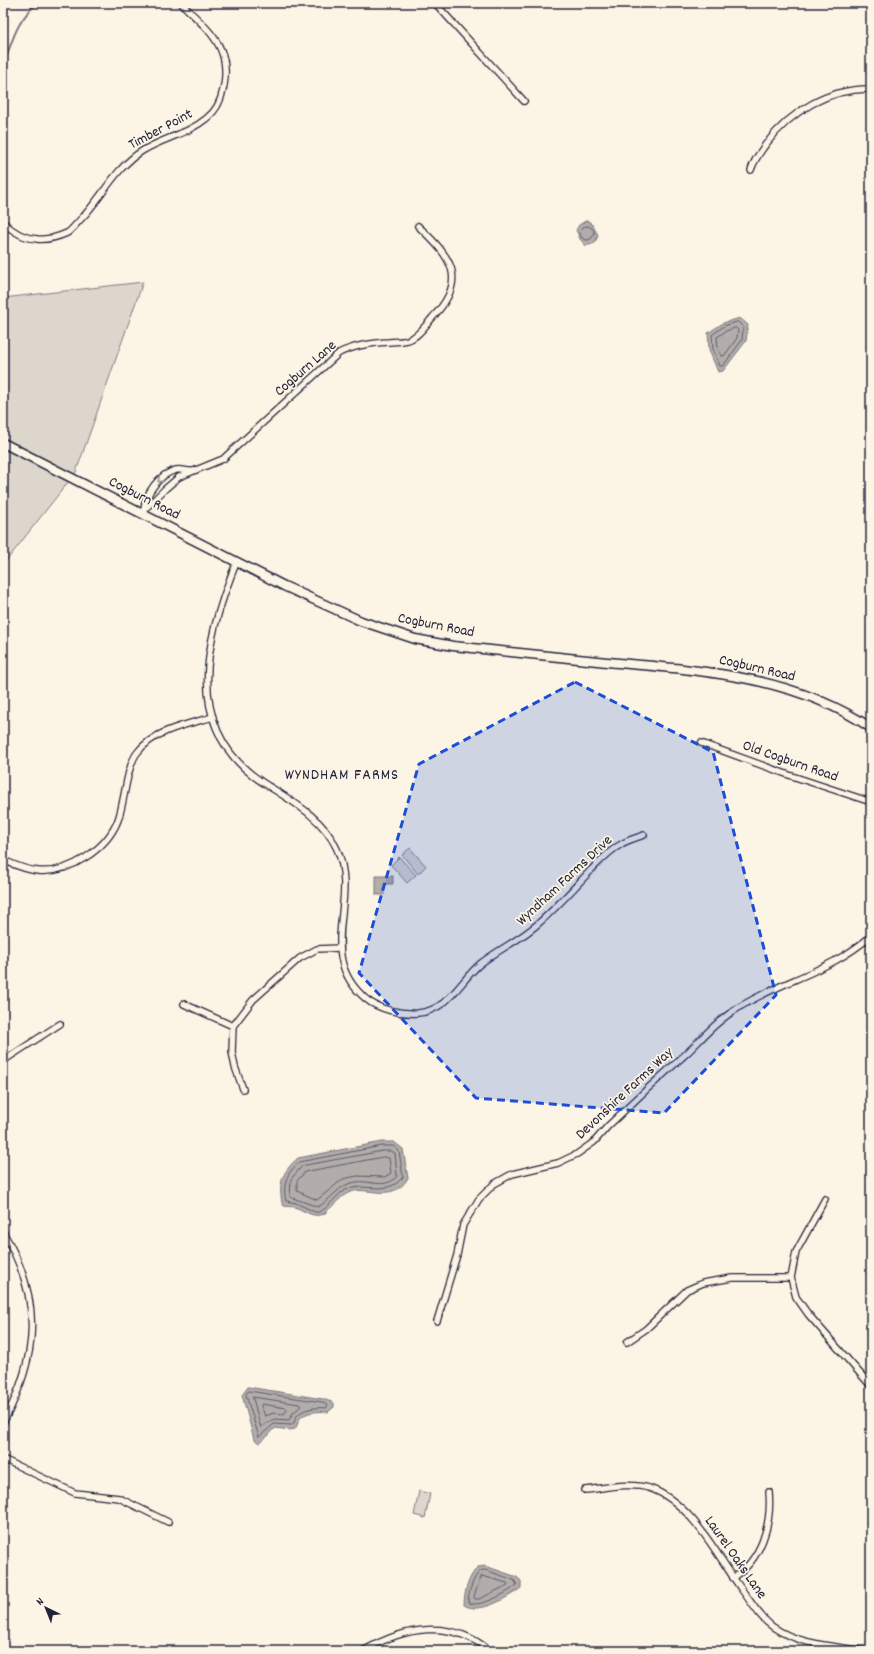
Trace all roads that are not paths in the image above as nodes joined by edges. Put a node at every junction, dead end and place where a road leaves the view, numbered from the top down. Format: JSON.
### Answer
{"nodes":[{"id":1,"x":181,"y":3,"type":"edge"},
{"id":2,"x":435,"y":3,"type":"edge"},
{"id":3,"x":871,"y":89,"type":"edge"},
{"id":4,"x":524,"y":100,"type":"dead end"},
{"id":5,"x":751,"y":170,"type":"dead end"},
{"id":6,"x":3,"y":222,"type":"edge"},
{"id":7,"x":418,"y":226,"type":"dead end"},
{"id":8,"x":3,"y":443,"type":"edge"},
{"id":9,"x":194,"y":470,"type":"junction"},
{"id":10,"x":143,"y":512,"type":"junction"},
{"id":11,"x":237,"y":561,"type":"junction"},
{"id":12,"x":213,"y":717,"type":"junction"},
{"id":13,"x":871,"y":728,"type":"edge"},
{"id":14,"x":701,"y":743,"type":"dead end"},
{"id":15,"x":871,"y":802,"type":"edge"},
{"id":16,"x":644,"y":834,"type":"dead end"},
{"id":17,"x":3,"y":860,"type":"edge"},
{"id":18,"x":871,"y":936,"type":"edge"},
{"id":19,"x":339,"y":948,"type":"junction"},
{"id":20,"x":184,"y":1004,"type":"dead end"},
{"id":21,"x":60,"y":1024,"type":"dead end"},
{"id":22,"x":233,"y":1026,"type":"junction"},
{"id":23,"x":3,"y":1061,"type":"edge"},
{"id":24,"x":243,"y":1089,"type":"dead end"},
{"id":25,"x":825,"y":1199,"type":"dead end"},
{"id":26,"x":3,"y":1232,"type":"edge"},
{"id":27,"x":791,"y":1278,"type":"junction"},
{"id":28,"x":437,"y":1321,"type":"dead end"},
{"id":29,"x":627,"y":1342,"type":"dead end"},
{"id":30,"x":871,"y":1386,"type":"edge"},
{"id":31,"x":3,"y":1423,"type":"edge"},
{"id":32,"x":3,"y":1459,"type":"edge"},
{"id":33,"x":585,"y":1490,"type":"dead end"},
{"id":34,"x":769,"y":1492,"type":"dead end"},
{"id":35,"x":168,"y":1522,"type":"dead end"},
{"id":36,"x":732,"y":1578,"type":"junction"},
{"id":37,"x":364,"y":1651,"type":"edge"},
{"id":38,"x":490,"y":1651,"type":"edge"},
{"id":39,"x":864,"y":1651,"type":"edge"}],
"edges":[{"from":1,"to":6,"type":"street","name":"Timber Point"},
{"from":2,"to":4,"type":"street"},
{"from":3,"to":5,"type":"street"},
{"from":7,"to":9,"type":"street","name":"Cogburn Lane"},
{"from":8,"to":10,"type":"street","name":"Cogburn Road"},
{"from":9,"to":10,"type":"street","name":"Cogburn Lane"},
{"from":9,"to":10,"type":"street","name":"Cogburn Lane","one_way":true},
{"from":10,"to":11,"type":"street","name":"Cogburn Road"},
{"from":11,"to":12,"type":"street","name":"Wyndham Farms Drive"},
{"from":11,"to":13,"type":"street","name":"Cogburn Road"},
{"from":12,"to":17,"type":"street"},
{"from":12,"to":19,"type":"street","name":"Wyndham Farms Drive"},
{"from":14,"to":15,"type":"street","name":"Old Cogburn Road"},
{"from":16,"to":19,"type":"street","name":"Wyndham Farms Drive"},
{"from":18,"to":28,"type":"street","name":"Devonshire Farms Way"},
{"from":19,"to":22,"type":"street"},
{"from":20,"to":22,"type":"street"},
{"from":21,"to":23,"type":"street"},
{"from":22,"to":24,"type":"street"},
{"from":25,"to":27,"type":"street"},
{"from":26,"to":31,"type":"street"},
{"from":27,"to":29,"type":"street"},
{"from":27,"to":30,"type":"street"},
{"from":32,"to":35,"type":"street"},
{"from":33,"to":36,"type":"street","name":"Laurel Oaks Lane"},
{"from":34,"to":36,"type":"street"},
{"from":36,"to":39,"type":"street","name":"Laurel Oaks Lane"},
{"from":37,"to":38,"type":"street"}]}
